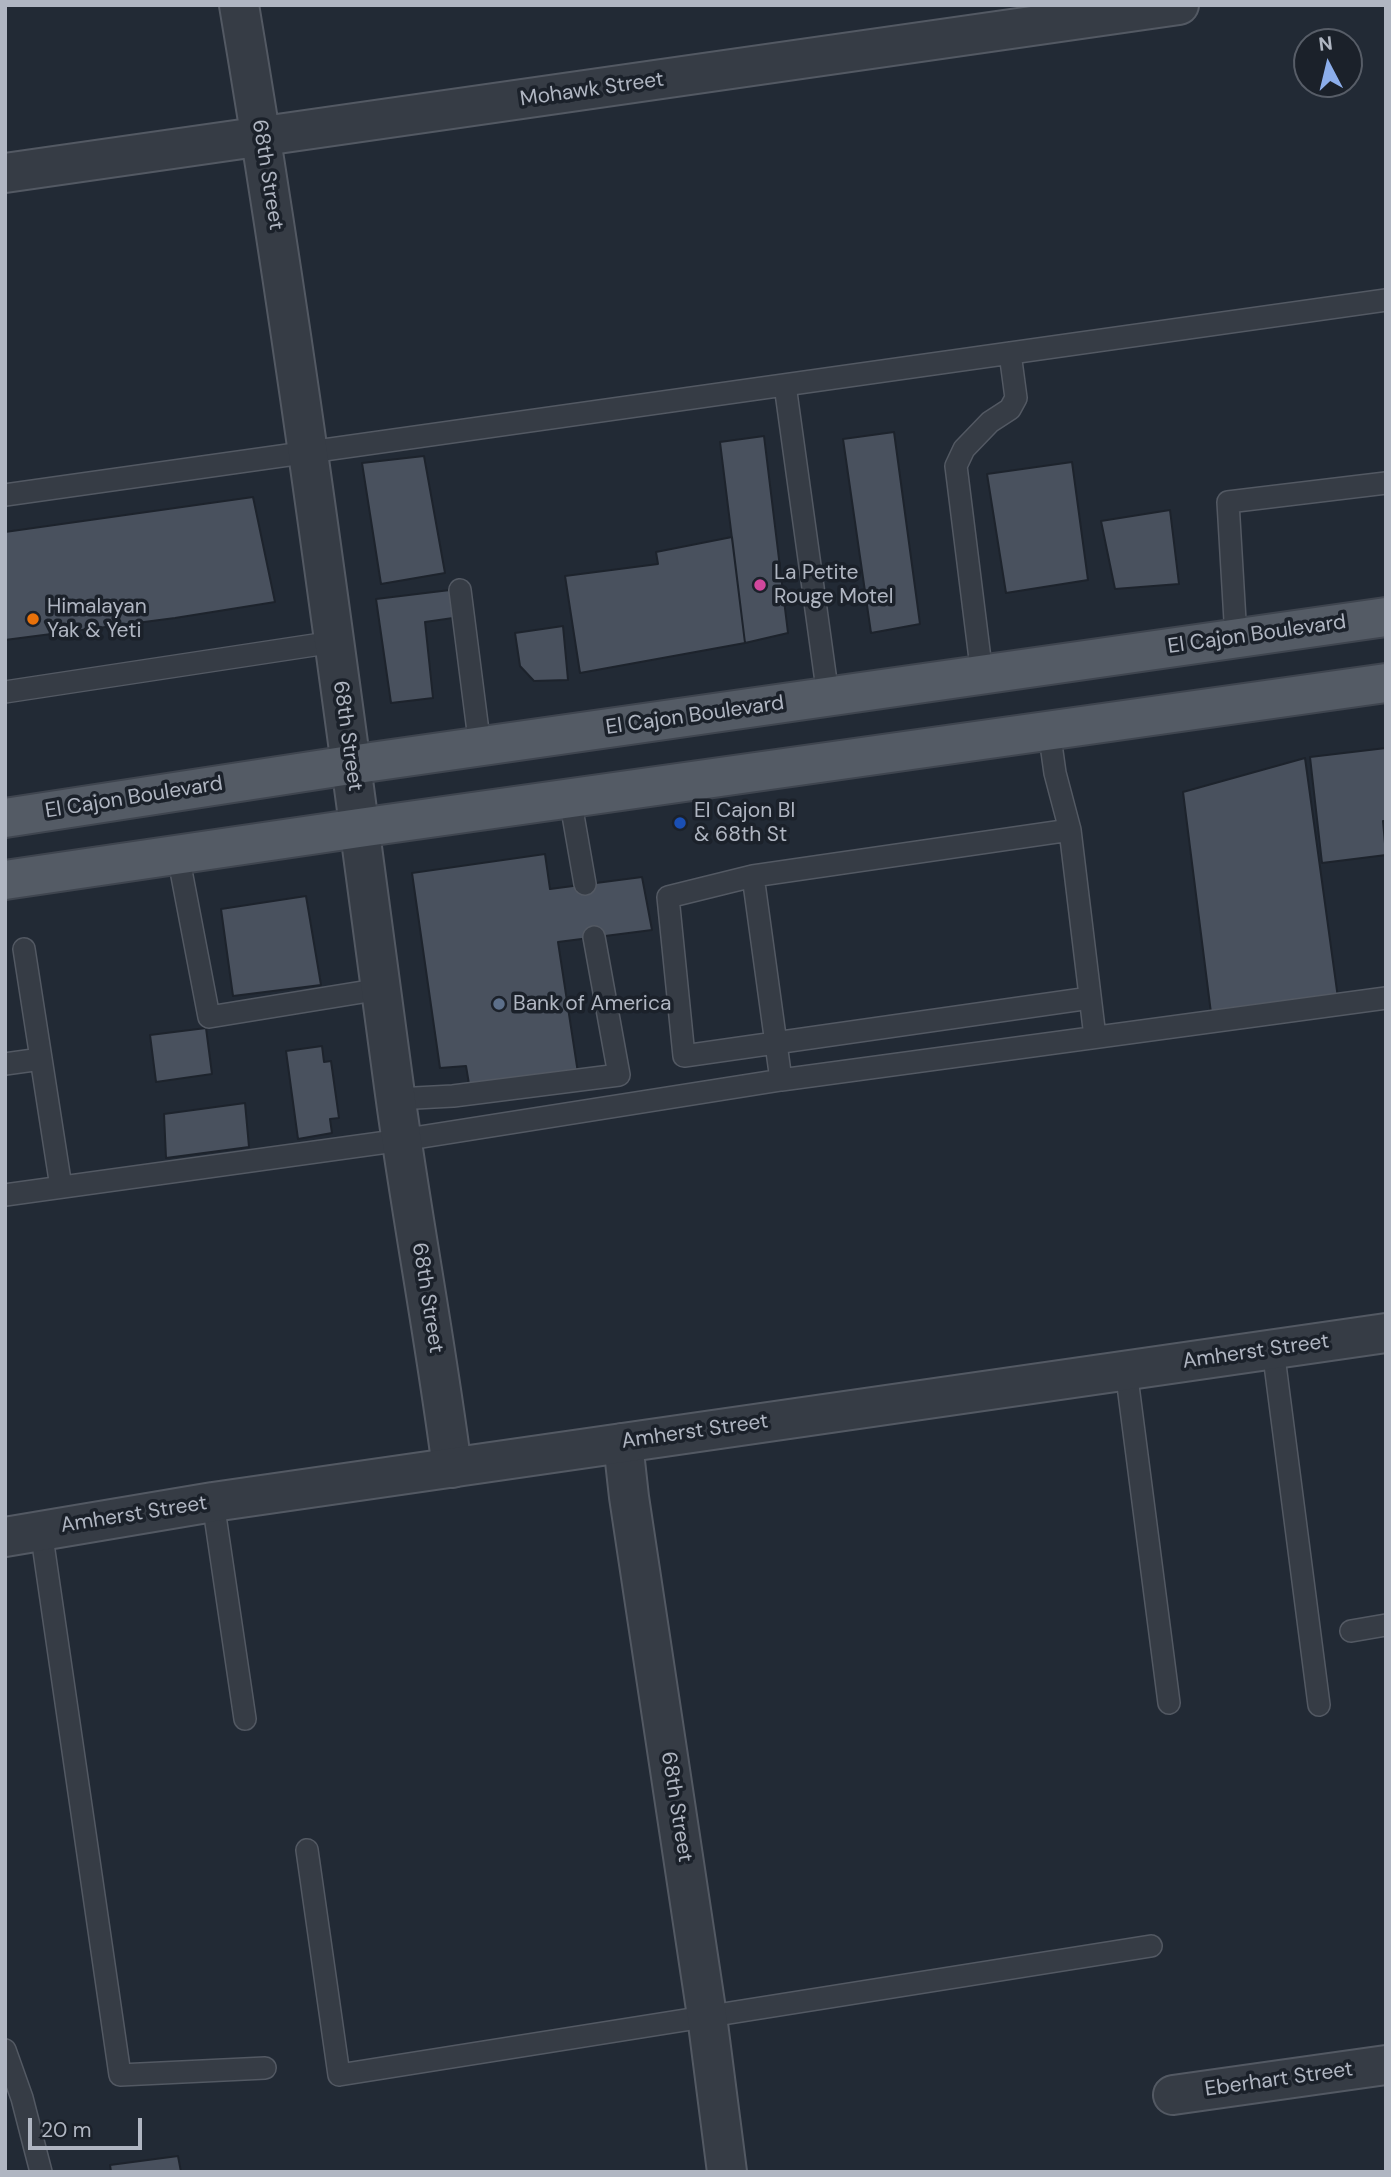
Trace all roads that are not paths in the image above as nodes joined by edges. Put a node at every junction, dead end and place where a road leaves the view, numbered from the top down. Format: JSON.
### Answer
{"nodes":[{"id":1,"x":239,"y":5,"type":"edge"},
{"id":2,"x":1179,"y":5,"type":"edge"},
{"id":3,"x":261,"y":137,"type":"junction"},
{"id":4,"x":5,"y":173,"type":"edge"},
{"id":5,"x":1386,"y":300,"type":"edge"},
{"id":6,"x":1010,"y":353,"type":"junction"},
{"id":7,"x":785,"y":385,"type":"junction"},
{"id":8,"x":309,"y":453,"type":"junction"},
{"id":9,"x":1386,"y":483,"type":"edge"},
{"id":10,"x":5,"y":495,"type":"edge"},
{"id":11,"x":460,"y":590,"type":"dead end"},
{"id":12,"x":1386,"y":617,"type":"edge"},
{"id":13,"x":1236,"y":638,"type":"junction"},
{"id":14,"x":334,"y":642,"type":"junction"},
{"id":15,"x":982,"y":675,"type":"junction"},
{"id":16,"x":1386,"y":683,"type":"edge"},
{"id":17,"x":5,"y":692,"type":"edge"},
{"id":18,"x":828,"y":696,"type":"junction"},
{"id":19,"x":1048,"y":730,"type":"junction"},
{"id":20,"x":480,"y":747,"type":"junction"},
{"id":21,"x":350,"y":765,"type":"junction"},
{"id":22,"x":570,"y":798,"type":"junction"},
{"id":23,"x":5,"y":818,"type":"edge"},
{"id":24,"x":359,"y":828,"type":"junction"},
{"id":25,"x":1070,"y":830,"type":"junction"},
{"id":26,"x":178,"y":855,"type":"junction"},
{"id":27,"x":753,"y":876,"type":"junction"},
{"id":28,"x":5,"y":880,"type":"edge"},
{"id":29,"x":585,"y":884,"type":"dead end"},
{"id":30,"x":594,"y":937,"type":"dead end"},
{"id":31,"x":24,"y":949,"type":"dead end"},
{"id":32,"x":381,"y":989,"type":"junction"},
{"id":33,"x":1090,"y":998,"type":"junction"},
{"id":34,"x":1386,"y":998,"type":"edge"},
{"id":35,"x":1095,"y":1037,"type":"junction"},
{"id":36,"x":776,"y":1044,"type":"junction"},
{"id":37,"x":41,"y":1059,"type":"junction"},
{"id":38,"x":5,"y":1064,"type":"edge"},
{"id":39,"x":780,"y":1080,"type":"junction"},
{"id":40,"x":396,"y":1100,"type":"junction"},
{"id":41,"x":402,"y":1140,"type":"junction"},
{"id":42,"x":61,"y":1187,"type":"junction"},
{"id":43,"x":5,"y":1195,"type":"edge"},
{"id":44,"x":1386,"y":1333,"type":"edge"},
{"id":45,"x":1273,"y":1349,"type":"junction"},
{"id":46,"x":1126,"y":1370,"type":"junction"},
{"id":47,"x":623,"y":1443,"type":"junction"},
{"id":48,"x":452,"y":1468,"type":"junction"},
{"id":49,"x":213,"y":1502,"type":"junction"},
{"id":50,"x":23,"y":1533,"type":"edge"},
{"id":51,"x":1386,"y":1625,"type":"edge"},
{"id":52,"x":1351,"y":1631,"type":"dead end"},
{"id":53,"x":1169,"y":1703,"type":"dead end"},
{"id":54,"x":1319,"y":1705,"type":"dead end"},
{"id":55,"x":245,"y":1719,"type":"dead end"},
{"id":56,"x":307,"y":1850,"type":"dead end"},
{"id":57,"x":1151,"y":1946,"type":"dead end"},
{"id":58,"x":707,"y":2016,"type":"junction"},
{"id":59,"x":5,"y":2050,"type":"edge"},
{"id":60,"x":1386,"y":2065,"type":"edge"},
{"id":61,"x":265,"y":2068,"type":"dead end"},
{"id":62,"x":1173,"y":2095,"type":"dead end"},
{"id":63,"x":41,"y":2172,"type":"edge"},
{"id":64,"x":727,"y":2172,"type":"edge"}],
"edges":[{"from":1,"to":3,"type":"street","name":"68th Street"},
{"from":2,"to":3,"type":"street","name":"Mohawk Street"},
{"from":3,"to":4,"type":"street","name":"Mohawk Street"},
{"from":3,"to":8,"type":"street","name":"68th Street"},
{"from":5,"to":6,"type":"lane"},
{"from":6,"to":7,"type":"lane"},
{"from":6,"to":15,"type":"lane"},
{"from":7,"to":8,"type":"lane"},
{"from":7,"to":18,"type":"lane"},
{"from":8,"to":10,"type":"lane"},
{"from":8,"to":14,"type":"street","name":"68th Street"},
{"from":9,"to":13,"type":"lane"},
{"from":11,"to":20,"type":"lane"},
{"from":12,"to":13,"type":"main road","name":"El Cajon Boulevard"},
{"from":13,"to":15,"type":"main road","name":"El Cajon Boulevard"},
{"from":14,"to":17,"type":"lane"},
{"from":14,"to":21,"type":"street","name":"68th Street"},
{"from":15,"to":18,"type":"main road","name":"El Cajon Boulevard"},
{"from":16,"to":19,"type":"main road"},
{"from":18,"to":20,"type":"main road","name":"El Cajon Boulevard"},
{"from":19,"to":22,"type":"main road"},
{"from":19,"to":25,"type":"lane"},
{"from":20,"to":21,"type":"main road","name":"El Cajon Boulevard"},
{"from":21,"to":23,"type":"main road","name":"El Cajon Boulevard"},
{"from":21,"to":24,"type":"street","name":"68th Street"},
{"from":22,"to":24,"type":"main road"},
{"from":22,"to":29,"type":"lane"},
{"from":24,"to":26,"type":"main road"},
{"from":24,"to":32,"type":"street","name":"68th Street"},
{"from":25,"to":27,"type":"lane"},
{"from":25,"to":33,"type":"lane"},
{"from":26,"to":28,"type":"main road"},
{"from":26,"to":32,"type":"lane"},
{"from":27,"to":36,"type":"lane"},
{"from":27,"to":36,"type":"lane"},
{"from":30,"to":40,"type":"lane"},
{"from":31,"to":37,"type":"lane"},
{"from":32,"to":40,"type":"street","name":"68th Street"},
{"from":33,"to":35,"type":"lane"},
{"from":33,"to":36,"type":"lane"},
{"from":34,"to":35,"type":"lane"},
{"from":35,"to":39,"type":"lane"},
{"from":36,"to":39,"type":"lane"},
{"from":37,"to":38,"type":"lane"},
{"from":37,"to":42,"type":"lane"},
{"from":39,"to":41,"type":"lane"},
{"from":40,"to":41,"type":"street","name":"68th Street"},
{"from":41,"to":42,"type":"lane"},
{"from":41,"to":48,"type":"street","name":"68th Street"},
{"from":42,"to":43,"type":"lane"},
{"from":44,"to":45,"type":"street","name":"Amherst Street"},
{"from":45,"to":46,"type":"street","name":"Amherst Street"},
{"from":45,"to":54,"type":"lane"},
{"from":46,"to":47,"type":"street","name":"Amherst Street"},
{"from":46,"to":53,"type":"lane"},
{"from":47,"to":48,"type":"street","name":"Amherst Street"},
{"from":47,"to":58,"type":"street","name":"68th Street"},
{"from":48,"to":49,"type":"street","name":"Amherst Street"},
{"from":49,"to":50,"type":"street","name":"Amherst Street"},
{"from":49,"to":55,"type":"lane"},
{"from":50,"to":61,"type":"lane"},
{"from":51,"to":52,"type":"lane"},
{"from":56,"to":58,"type":"lane"},
{"from":57,"to":58,"type":"lane"},
{"from":58,"to":64,"type":"street","name":"68th Street"},
{"from":59,"to":63,"type":"lane"},
{"from":60,"to":62,"type":"street","name":"Eberhart Street"}]}
